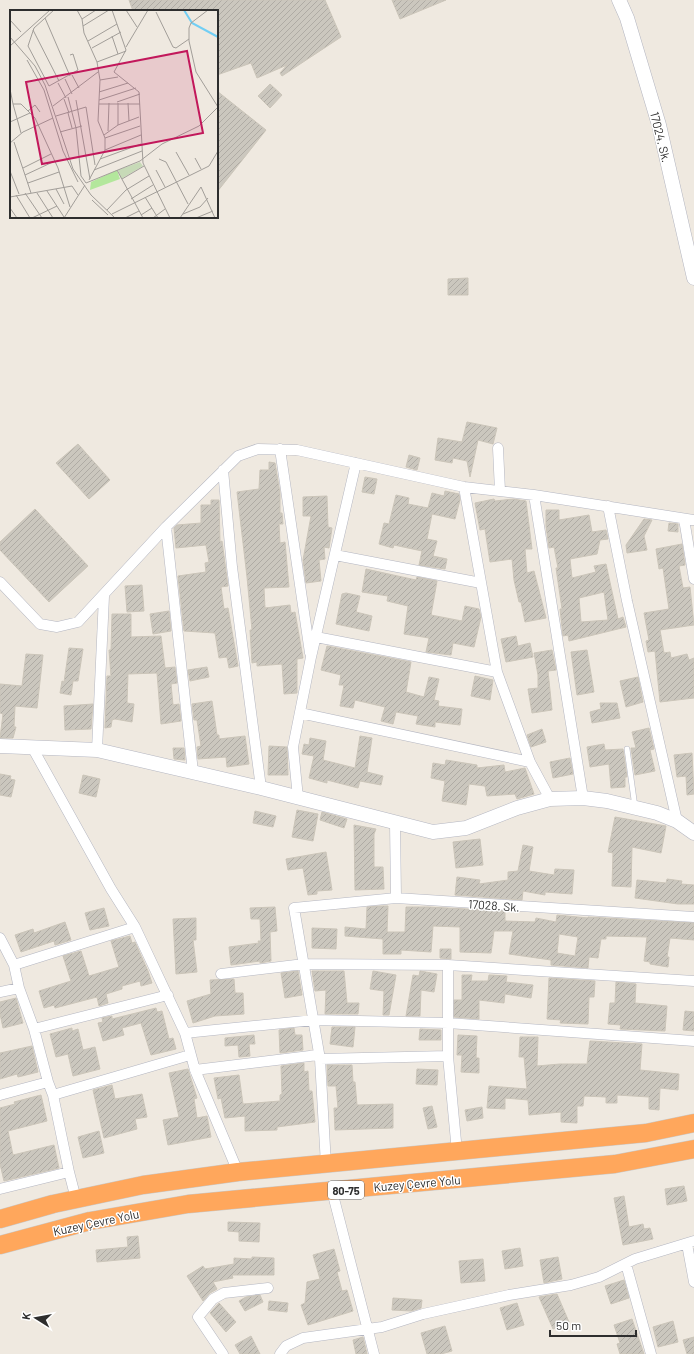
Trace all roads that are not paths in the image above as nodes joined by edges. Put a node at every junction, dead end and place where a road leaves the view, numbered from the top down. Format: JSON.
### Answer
{"nodes":[{"id":1,"x":619,"y":0,"type":"edge"},
{"id":2,"x":694,"y":278,"type":"edge"},
{"id":3,"x":498,"y":448,"type":"dead end"},
{"id":4,"x":280,"y":449,"type":"junction"},
{"id":5,"x":356,"y":463,"type":"junction"},
{"id":6,"x":223,"y":470,"type":"junction"},
{"id":7,"x":464,"y":487,"type":"junction"},
{"id":8,"x":500,"y":491,"type":"junction"},
{"id":9,"x":534,"y":495,"type":"junction"},
{"id":10,"x":608,"y":506,"type":"junction"},
{"id":11,"x":689,"y":519,"type":"edge"},
{"id":12,"x":166,"y":527,"type":"junction"},
{"id":13,"x":335,"y":555,"type":"junction"},
{"id":14,"x":694,"y":579,"type":"edge"},
{"id":15,"x":0,"y":582,"type":"edge"},
{"id":16,"x":481,"y":583,"type":"junction"},
{"id":17,"x":104,"y":596,"type":"junction"},
{"id":18,"x":316,"y":637,"type":"junction"},
{"id":19,"x":311,"y":657,"type":"junction"},
{"id":20,"x":497,"y":672,"type":"junction"},
{"id":21,"x":300,"y":713,"type":"junction"},
{"id":22,"x":0,"y":746,"type":"edge"},
{"id":23,"x":32,"y":747,"type":"junction"},
{"id":24,"x":627,"y":749,"type":"dead end"},
{"id":25,"x":97,"y":750,"type":"junction"},
{"id":26,"x":530,"y":762,"type":"junction"},
{"id":27,"x":193,"y":772,"type":"junction"},
{"id":28,"x":261,"y":788,"type":"junction"},
{"id":29,"x":298,"y":798,"type":"junction"},
{"id":30,"x":583,"y":798,"type":"junction"},
{"id":31,"x":550,"y":799,"type":"junction"},
{"id":32,"x":635,"y":808,"type":"junction"},
{"id":33,"x":677,"y":821,"type":"junction"},
{"id":34,"x":395,"y":823,"type":"junction"},
{"id":35,"x":694,"y":833,"type":"edge"},
{"id":36,"x":396,"y":898,"type":"junction"},
{"id":37,"x":694,"y":917,"type":"edge"},
{"id":38,"x":135,"y":927,"type":"junction"},
{"id":39,"x":0,"y":938,"type":"edge"},
{"id":40,"x":304,"y":964,"type":"junction"},
{"id":41,"x":14,"y":965,"type":"junction"},
{"id":42,"x":448,"y":965,"type":"junction"},
{"id":43,"x":221,"y":974,"type":"dead end"},
{"id":44,"x":694,"y":980,"type":"edge"},
{"id":45,"x":19,"y":988,"type":"junction"},
{"id":46,"x":0,"y":992,"type":"edge"},
{"id":47,"x":168,"y":995,"type":"junction"},
{"id":48,"x":314,"y":1020,"type":"junction"},
{"id":49,"x":448,"y":1023,"type":"junction"},
{"id":50,"x":34,"y":1029,"type":"junction"},
{"id":51,"x":185,"y":1033,"type":"junction"},
{"id":52,"x":694,"y":1041,"type":"edge"},
{"id":53,"x":190,"y":1054,"type":"junction"},
{"id":54,"x":448,"y":1056,"type":"junction"},
{"id":55,"x":319,"y":1057,"type":"junction"},
{"id":56,"x":195,"y":1070,"type":"junction"},
{"id":57,"x":48,"y":1082,"type":"junction"},
{"id":58,"x":0,"y":1095,"type":"edge"},
{"id":59,"x":53,"y":1095,"type":"junction"},
{"id":60,"x":694,"y":1123,"type":"edge"},
{"id":61,"x":694,"y":1149,"type":"edge"},
{"id":62,"x":457,"y":1152,"type":"junction"},
{"id":63,"x":326,"y":1165,"type":"junction"},
{"id":64,"x":69,"y":1172,"type":"junction"},
{"id":65,"x":238,"y":1172,"type":"junction"},
{"id":66,"x":0,"y":1189,"type":"edge"},
{"id":67,"x":332,"y":1191,"type":"junction"},
{"id":68,"x":76,"y":1199,"type":"junction"},
{"id":69,"x":0,"y":1219,"type":"edge"},
{"id":70,"x":690,"y":1243,"type":"edge"},
{"id":71,"x":0,"y":1246,"type":"edge"},
{"id":72,"x":626,"y":1264,"type":"junction"},
{"id":73,"x":694,"y":1282,"type":"edge"},
{"id":74,"x":268,"y":1288,"type":"dead end"},
{"id":75,"x":367,"y":1329,"type":"junction"},
{"id":76,"x":223,"y":1354,"type":"edge"},
{"id":77,"x":280,"y":1354,"type":"edge"},
{"id":78,"x":374,"y":1354,"type":"edge"},
{"id":79,"x":651,"y":1354,"type":"edge"}],
"edges":[{"from":1,"to":2,"type":"street","name":"17024. Sk."},
{"from":3,"to":8,"type":"street"},
{"from":4,"to":5,"type":"street"},
{"from":4,"to":6,"type":"street"},
{"from":4,"to":19,"type":"street"},
{"from":5,"to":7,"type":"street"},
{"from":5,"to":13,"type":"street"},
{"from":6,"to":12,"type":"street"},
{"from":6,"to":28,"type":"street"},
{"from":7,"to":8,"type":"street"},
{"from":7,"to":16,"type":"street"},
{"from":8,"to":9,"type":"street"},
{"from":9,"to":10,"type":"street"},
{"from":9,"to":30,"type":"street"},
{"from":10,"to":11,"type":"street"},
{"from":10,"to":33,"type":"street"},
{"from":11,"to":14,"type":"street"},
{"from":12,"to":17,"type":"street"},
{"from":12,"to":27,"type":"street"},
{"from":13,"to":16,"type":"street"},
{"from":13,"to":18,"type":"street"},
{"from":15,"to":17,"type":"street"},
{"from":16,"to":20,"type":"street"},
{"from":17,"to":25,"type":"street"},
{"from":18,"to":19,"type":"street"},
{"from":18,"to":20,"type":"street"},
{"from":19,"to":21,"type":"street"},
{"from":20,"to":26,"type":"street"},
{"from":21,"to":26,"type":"street"},
{"from":21,"to":29,"type":"street"},
{"from":22,"to":23,"type":"street"},
{"from":23,"to":25,"type":"street"},
{"from":23,"to":38,"type":"street"},
{"from":24,"to":32,"type":"lane"},
{"from":25,"to":27,"type":"street"},
{"from":26,"to":31,"type":"street"},
{"from":27,"to":28,"type":"street"},
{"from":28,"to":29,"type":"street"},
{"from":29,"to":34,"type":"street"},
{"from":30,"to":31,"type":"street"},
{"from":30,"to":32,"type":"street"},
{"from":31,"to":34,"type":"street"},
{"from":32,"to":33,"type":"street"},
{"from":33,"to":35,"type":"street"},
{"from":34,"to":36,"type":"street"},
{"from":36,"to":37,"type":"street","name":"17028. Sk."},
{"from":36,"to":40,"type":"street","name":"17028. Sk."},
{"from":38,"to":41,"type":"street"},
{"from":38,"to":47,"type":"street"},
{"from":39,"to":41,"type":"street"},
{"from":40,"to":42,"type":"street"},
{"from":40,"to":43,"type":"street"},
{"from":40,"to":48,"type":"street"},
{"from":41,"to":45,"type":"street"},
{"from":42,"to":44,"type":"street"},
{"from":42,"to":49,"type":"street"},
{"from":45,"to":46,"type":"street"},
{"from":45,"to":50,"type":"street"},
{"from":47,"to":50,"type":"street"},
{"from":47,"to":51,"type":"street"},
{"from":48,"to":49,"type":"street"},
{"from":48,"to":51,"type":"street"},
{"from":48,"to":55,"type":"street"},
{"from":49,"to":52,"type":"street"},
{"from":49,"to":54,"type":"street"},
{"from":50,"to":57,"type":"street"},
{"from":51,"to":53,"type":"street"},
{"from":53,"to":56,"type":"street"},
{"from":53,"to":59,"type":"street"},
{"from":54,"to":55,"type":"street"},
{"from":54,"to":62,"type":"street"},
{"from":55,"to":56,"type":"street"},
{"from":55,"to":63,"type":"street"},
{"from":56,"to":65,"type":"street"},
{"from":57,"to":58,"type":"street"},
{"from":57,"to":59,"type":"street"},
{"from":59,"to":64,"type":"street"},
{"from":60,"to":62,"type":"highway","number":"80-75"},
{"from":61,"to":67,"type":"highway","name":"Kuzey Çevre Yolu","number":"80-75"},
{"from":62,"to":63,"type":"highway","number":"80-75"},
{"from":63,"to":65,"type":"highway","number":"80-75"},
{"from":64,"to":66,"type":"street"},
{"from":64,"to":68,"type":"street"},
{"from":65,"to":68,"type":"highway","number":"80-75"},
{"from":67,"to":71,"type":"highway","name":"Kuzey Çevre Yolu","number":"80-75"},
{"from":67,"to":75,"type":"street"},
{"from":68,"to":69,"type":"highway","number":"80-75"},
{"from":70,"to":72,"type":"street"},
{"from":70,"to":73,"type":"street"},
{"from":72,"to":75,"type":"street"},
{"from":72,"to":79,"type":"street"},
{"from":74,"to":76,"type":"street"},
{"from":75,"to":77,"type":"street"},
{"from":75,"to":78,"type":"street"}]}
